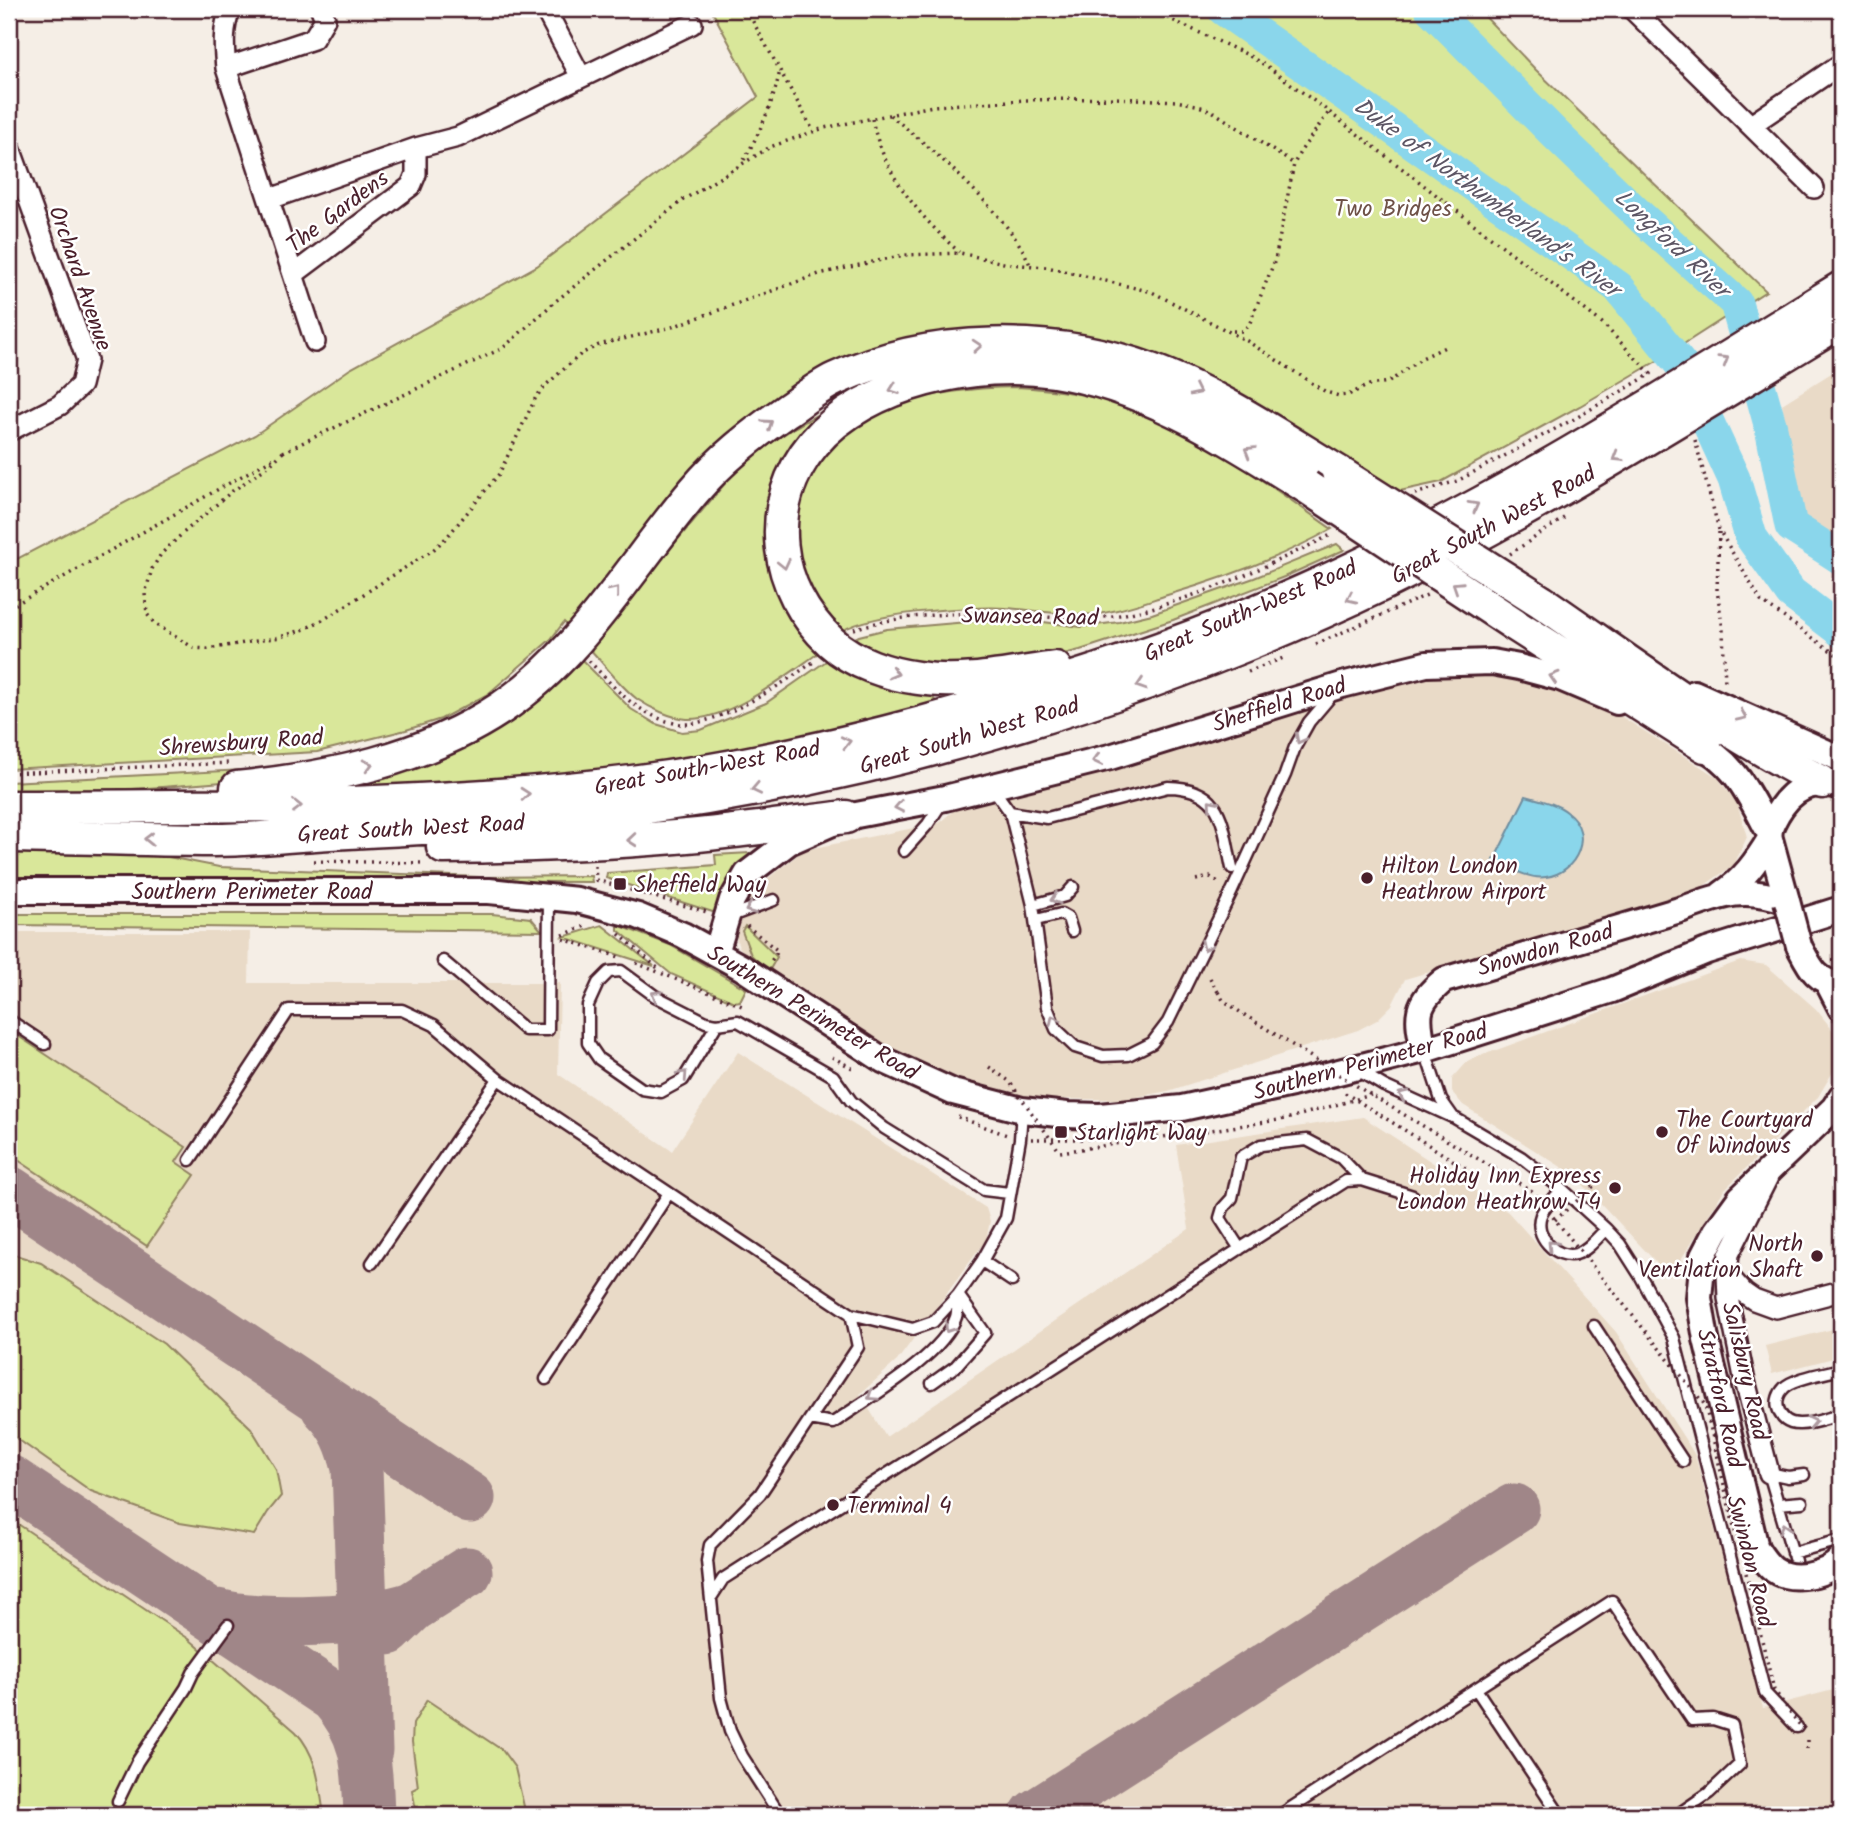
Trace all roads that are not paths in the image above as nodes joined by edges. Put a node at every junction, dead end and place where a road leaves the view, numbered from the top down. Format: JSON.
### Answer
{"nodes":[{"id":1,"x":231,"y":9,"type":"edge"},
{"id":2,"x":321,"y":9,"type":"edge"},
{"id":3,"x":545,"y":9,"type":"edge"},
{"id":4,"x":1632,"y":9,"type":"edge"},
{"id":5,"x":692,"y":24,"type":"dead end"},
{"id":6,"x":1841,"y":64,"type":"edge"},
{"id":7,"x":226,"y":68,"type":"junction"},
{"id":8,"x":581,"y":77,"type":"junction"},
{"id":9,"x":1751,"y":125,"type":"junction"},
{"id":10,"x":9,"y":145,"type":"edge"},
{"id":11,"x":416,"y":148,"type":"junction"},
{"id":12,"x":1814,"y":188,"type":"dead end"},
{"id":13,"x":270,"y":199,"type":"junction"},
{"id":14,"x":294,"y":274,"type":"junction"},
{"id":15,"x":1841,"y":288,"type":"edge"},
{"id":16,"x":1841,"y":321,"type":"edge"},
{"id":17,"x":1788,"y":337,"type":"junction"},
{"id":18,"x":315,"y":342,"type":"dead end"},
{"id":19,"x":1672,"y":408,"type":"junction"},
{"id":20,"x":9,"y":430,"type":"edge"},
{"id":21,"x":1616,"y":652,"type":"junction"},
{"id":22,"x":1144,"y":655,"type":"junction"},
{"id":23,"x":1342,"y":685,"type":"junction"},
{"id":24,"x":1704,"y":746,"type":"junction"},
{"id":25,"x":1835,"y":776,"type":"edge"},
{"id":26,"x":989,"y":788,"type":"junction"},
{"id":27,"x":945,"y":798,"type":"junction"},
{"id":28,"x":9,"y":805,"type":"edge"},
{"id":29,"x":1010,"y":812,"type":"junction"},
{"id":30,"x":846,"y":817,"type":"junction"},
{"id":31,"x":9,"y":836,"type":"edge"},
{"id":32,"x":1769,"y":836,"type":"junction"},
{"id":33,"x":217,"y":840,"type":"junction"},
{"id":34,"x":904,"y":851,"type":"dead end"},
{"id":35,"x":1231,"y":868,"type":"dead end"},
{"id":36,"x":1073,"y":887,"type":"dead end"},
{"id":37,"x":9,"y":891,"type":"edge"},
{"id":38,"x":549,"y":895,"type":"junction"},
{"id":39,"x":1721,"y":895,"type":"junction"},
{"id":40,"x":774,"y":900,"type":"dead end"},
{"id":41,"x":1787,"y":901,"type":"junction"},
{"id":42,"x":1033,"y":905,"type":"junction"},
{"id":43,"x":1841,"y":909,"type":"edge"},
{"id":44,"x":725,"y":918,"type":"junction"},
{"id":45,"x":1036,"y":920,"type":"junction"},
{"id":46,"x":1072,"y":931,"type":"dead end"},
{"id":47,"x":716,"y":953,"type":"junction"},
{"id":48,"x":443,"y":961,"type":"dead end"},
{"id":49,"x":1835,"y":984,"type":"edge"},
{"id":50,"x":1841,"y":1008,"type":"edge"},
{"id":51,"x":9,"y":1020,"type":"edge"},
{"id":52,"x":717,"y":1024,"type":"junction"},
{"id":53,"x":45,"y":1044,"type":"dead end"},
{"id":54,"x":1424,"y":1050,"type":"junction"},
{"id":55,"x":1355,"y":1068,"type":"junction"},
{"id":56,"x":498,"y":1079,"type":"junction"},
{"id":57,"x":1839,"y":1104,"type":"edge"},
{"id":58,"x":1022,"y":1110,"type":"junction"},
{"id":59,"x":1453,"y":1117,"type":"junction"},
{"id":60,"x":190,"y":1160,"type":"dead end"},
{"id":61,"x":1772,"y":1170,"type":"junction"},
{"id":62,"x":1362,"y":1180,"type":"junction"},
{"id":63,"x":1562,"y":1189,"type":"junction"},
{"id":64,"x":669,"y":1193,"type":"junction"},
{"id":65,"x":1009,"y":1193,"type":"junction"},
{"id":66,"x":1413,"y":1196,"type":"dead end"},
{"id":67,"x":1606,"y":1229,"type":"junction"},
{"id":68,"x":1240,"y":1249,"type":"junction"},
{"id":69,"x":982,"y":1261,"type":"junction"},
{"id":70,"x":372,"y":1263,"type":"dead end"},
{"id":71,"x":1727,"y":1274,"type":"junction"},
{"id":72,"x":1012,"y":1281,"type":"dead end"},
{"id":73,"x":1841,"y":1291,"type":"edge"},
{"id":74,"x":958,"y":1295,"type":"junction"},
{"id":75,"x":851,"y":1314,"type":"junction"},
{"id":76,"x":1594,"y":1326,"type":"dead end"},
{"id":77,"x":1841,"y":1369,"type":"edge"},
{"id":78,"x":546,"y":1379,"type":"dead end"},
{"id":79,"x":932,"y":1383,"type":"dead end"},
{"id":80,"x":1836,"y":1416,"type":"dead end"},
{"id":81,"x":810,"y":1419,"type":"junction"},
{"id":82,"x":1683,"y":1461,"type":"dead end"},
{"id":83,"x":1769,"y":1472,"type":"junction"},
{"id":84,"x":1804,"y":1475,"type":"dead end"},
{"id":85,"x":1802,"y":1502,"type":"dead end"},
{"id":86,"x":1778,"y":1504,"type":"junction"},
{"id":87,"x":1841,"y":1540,"type":"edge"},
{"id":88,"x":1838,"y":1566,"type":"edge"},
{"id":89,"x":712,"y":1596,"type":"junction"},
{"id":90,"x":228,"y":1625,"type":"dead end"},
{"id":91,"x":1476,"y":1689,"type":"junction"},
{"id":92,"x":1802,"y":1729,"type":"road end"},
{"id":93,"x":118,"y":1801,"type":"dead end"},
{"id":94,"x":780,"y":1815,"type":"edge"},
{"id":95,"x":1280,"y":1815,"type":"edge"},
{"id":96,"x":1560,"y":1815,"type":"edge"},
{"id":97,"x":1677,"y":1815,"type":"edge"}],
"edges":[{"from":1,"to":7,"type":"street","name":"The Gardens"},
{"from":2,"to":7,"type":"street"},
{"from":3,"to":8,"type":"street"},
{"from":4,"to":9,"type":"street"},
{"from":5,"to":8,"type":"street","name":"The Gardens"},
{"from":6,"to":9,"type":"street"},
{"from":7,"to":13,"type":"street","name":"The Gardens"},
{"from":8,"to":11,"type":"street","name":"The Gardens"},
{"from":9,"to":12,"type":"street"},
{"from":10,"to":20,"type":"street","name":"Orchard Avenue"},
{"from":11,"to":13,"type":"street","name":"The Gardens"},
{"from":11,"to":14,"type":"street","name":"The Gardens"},
{"from":13,"to":14,"type":"street","name":"The Gardens"},
{"from":14,"to":18,"type":"street","name":"The Gardens"},
{"from":15,"to":17,"type":"highway","name":"Great South West Road"},
{"from":16,"to":17,"type":"highway","name":"Great South West Road"},
{"from":17,"to":19,"type":"highway","name":"Great South West Road"},
{"from":22,"to":19,"type":"highway","name":"Great South-West Road","one_way":true},
{"from":19,"to":33,"type":"highway","name":"Great South West Road","one_way":true},
{"from":21,"to":25,"type":"street","one_way":true},
{"from":21,"to":25,"type":"highway"},
{"from":28,"to":21,"type":"highway","one_way":true,"bridge":true},
{"from":24,"to":22,"type":"highway","one_way":true,"bridge":true},
{"from":28,"to":22,"type":"highway","name":"Great South-West Road","one_way":true},
{"from":24,"to":23,"type":"street","name":"Sheffield Road","one_way":true},
{"from":23,"to":26,"type":"street","name":"Sheffield Road","one_way":true},
{"from":23,"to":45,"type":"lane","one_way":true},
{"from":24,"to":32,"type":"street"},
{"from":25,"to":32,"type":"street","name":"Snowdon Road"},
{"from":26,"to":27,"type":"street","name":"Sheffield Road"},
{"from":26,"to":29,"type":"lane"},
{"from":27,"to":30,"type":"street","name":"Sheffield Road","one_way":true},
{"from":27,"to":34,"type":"lane"},
{"from":35,"to":29,"type":"lane","one_way":true},
{"from":29,"to":42,"type":"lane"},
{"from":30,"to":33,"type":"highway","one_way":true},
{"from":30,"to":44,"type":"street"},
{"from":33,"to":31,"type":"highway","name":"Great South West Road","one_way":true},
{"from":32,"to":39,"type":"street","name":"Snowdon Road"},
{"from":32,"to":41,"type":"street"},
{"from":36,"to":42,"type":"lane","one_way":true},
{"from":37,"to":38,"type":"street","name":"Southern Perimeter Road"},
{"from":38,"to":47,"type":"street","name":"Southern Perimeter Road"},
{"from":38,"to":48,"type":"lane"},
{"from":39,"to":41,"type":"street","name":"Snowdon Road"},
{"from":39,"to":54,"type":"street","name":"Snowdon Road"},
{"from":40,"to":44,"type":"lane","one_way":true},
{"from":41,"to":49,"type":"street","bridge":true},
{"from":42,"to":45,"type":"lane"},
{"from":43,"to":54,"type":"street","name":"Southern Perimeter Road"},
{"from":44,"to":47,"type":"street"},
{"from":45,"to":46,"type":"lane"},
{"from":47,"to":58,"type":"street","name":"Southern Perimeter Road"},
{"from":49,"to":50,"type":"street"},
{"from":51,"to":53,"type":"lane"},
{"from":52,"to":52,"type":"lane","one_way":true},
{"from":52,"to":65,"type":"lane"},
{"from":54,"to":55,"type":"street","name":"Southern Perimeter Road"},
{"from":54,"to":59,"type":"lane"},
{"from":55,"to":58,"type":"street","name":"Southern Perimeter Road"},
{"from":59,"to":55,"type":"lane","name":"Swindon Road","one_way":true},
{"from":56,"to":60,"type":"lane"},
{"from":56,"to":64,"type":"lane"},
{"from":56,"to":70,"type":"lane"},
{"from":57,"to":61,"type":"street","name":"Salisbury Road"},
{"from":58,"to":65,"type":"lane"},
{"from":59,"to":63,"type":"lane","name":"Swindon Road"},
{"from":61,"to":71,"type":"street","name":"Salisbury Road"},
{"from":61,"to":88,"type":"street","name":"Stratford Road","bridge":true},
{"from":62,"to":66,"type":"lane"},
{"from":62,"to":68,"type":"lane"},
{"from":62,"to":68,"type":"lane"},
{"from":63,"to":67,"type":"lane","name":"Swindon Road"},
{"from":67,"to":63,"type":"lane","one_way":true},
{"from":64,"to":75,"type":"lane"},
{"from":64,"to":78,"type":"lane"},
{"from":65,"to":69,"type":"lane"},
{"from":67,"to":92,"type":"lane","name":"Swindon Road"},
{"from":68,"to":89,"type":"lane"},
{"from":69,"to":72,"type":"lane"},
{"from":69,"to":74,"type":"lane"},
{"from":71,"to":73,"type":"street"},
{"from":71,"to":83,"type":"street","name":"Salisbury Road"},
{"from":74,"to":75,"type":"lane"},
{"from":74,"to":79,"type":"lane"},
{"from":74,"to":81,"type":"lane","one_way":true},
{"from":75,"to":81,"type":"lane"},
{"from":76,"to":82,"type":"lane"},
{"from":77,"to":80,"type":"lane","one_way":true},
{"from":81,"to":89,"type":"lane"},
{"from":83,"to":84,"type":"lane"},
{"from":83,"to":86,"type":"lane"},
{"from":85,"to":86,"type":"lane"},
{"from":87,"to":86,"type":"lane","one_way":true},
{"from":89,"to":94,"type":"lane"},
{"from":90,"to":93,"type":"lane"},
{"from":91,"to":95,"type":"lane"},
{"from":91,"to":96,"type":"lane"},
{"from":91,"to":97,"type":"lane"}]}
